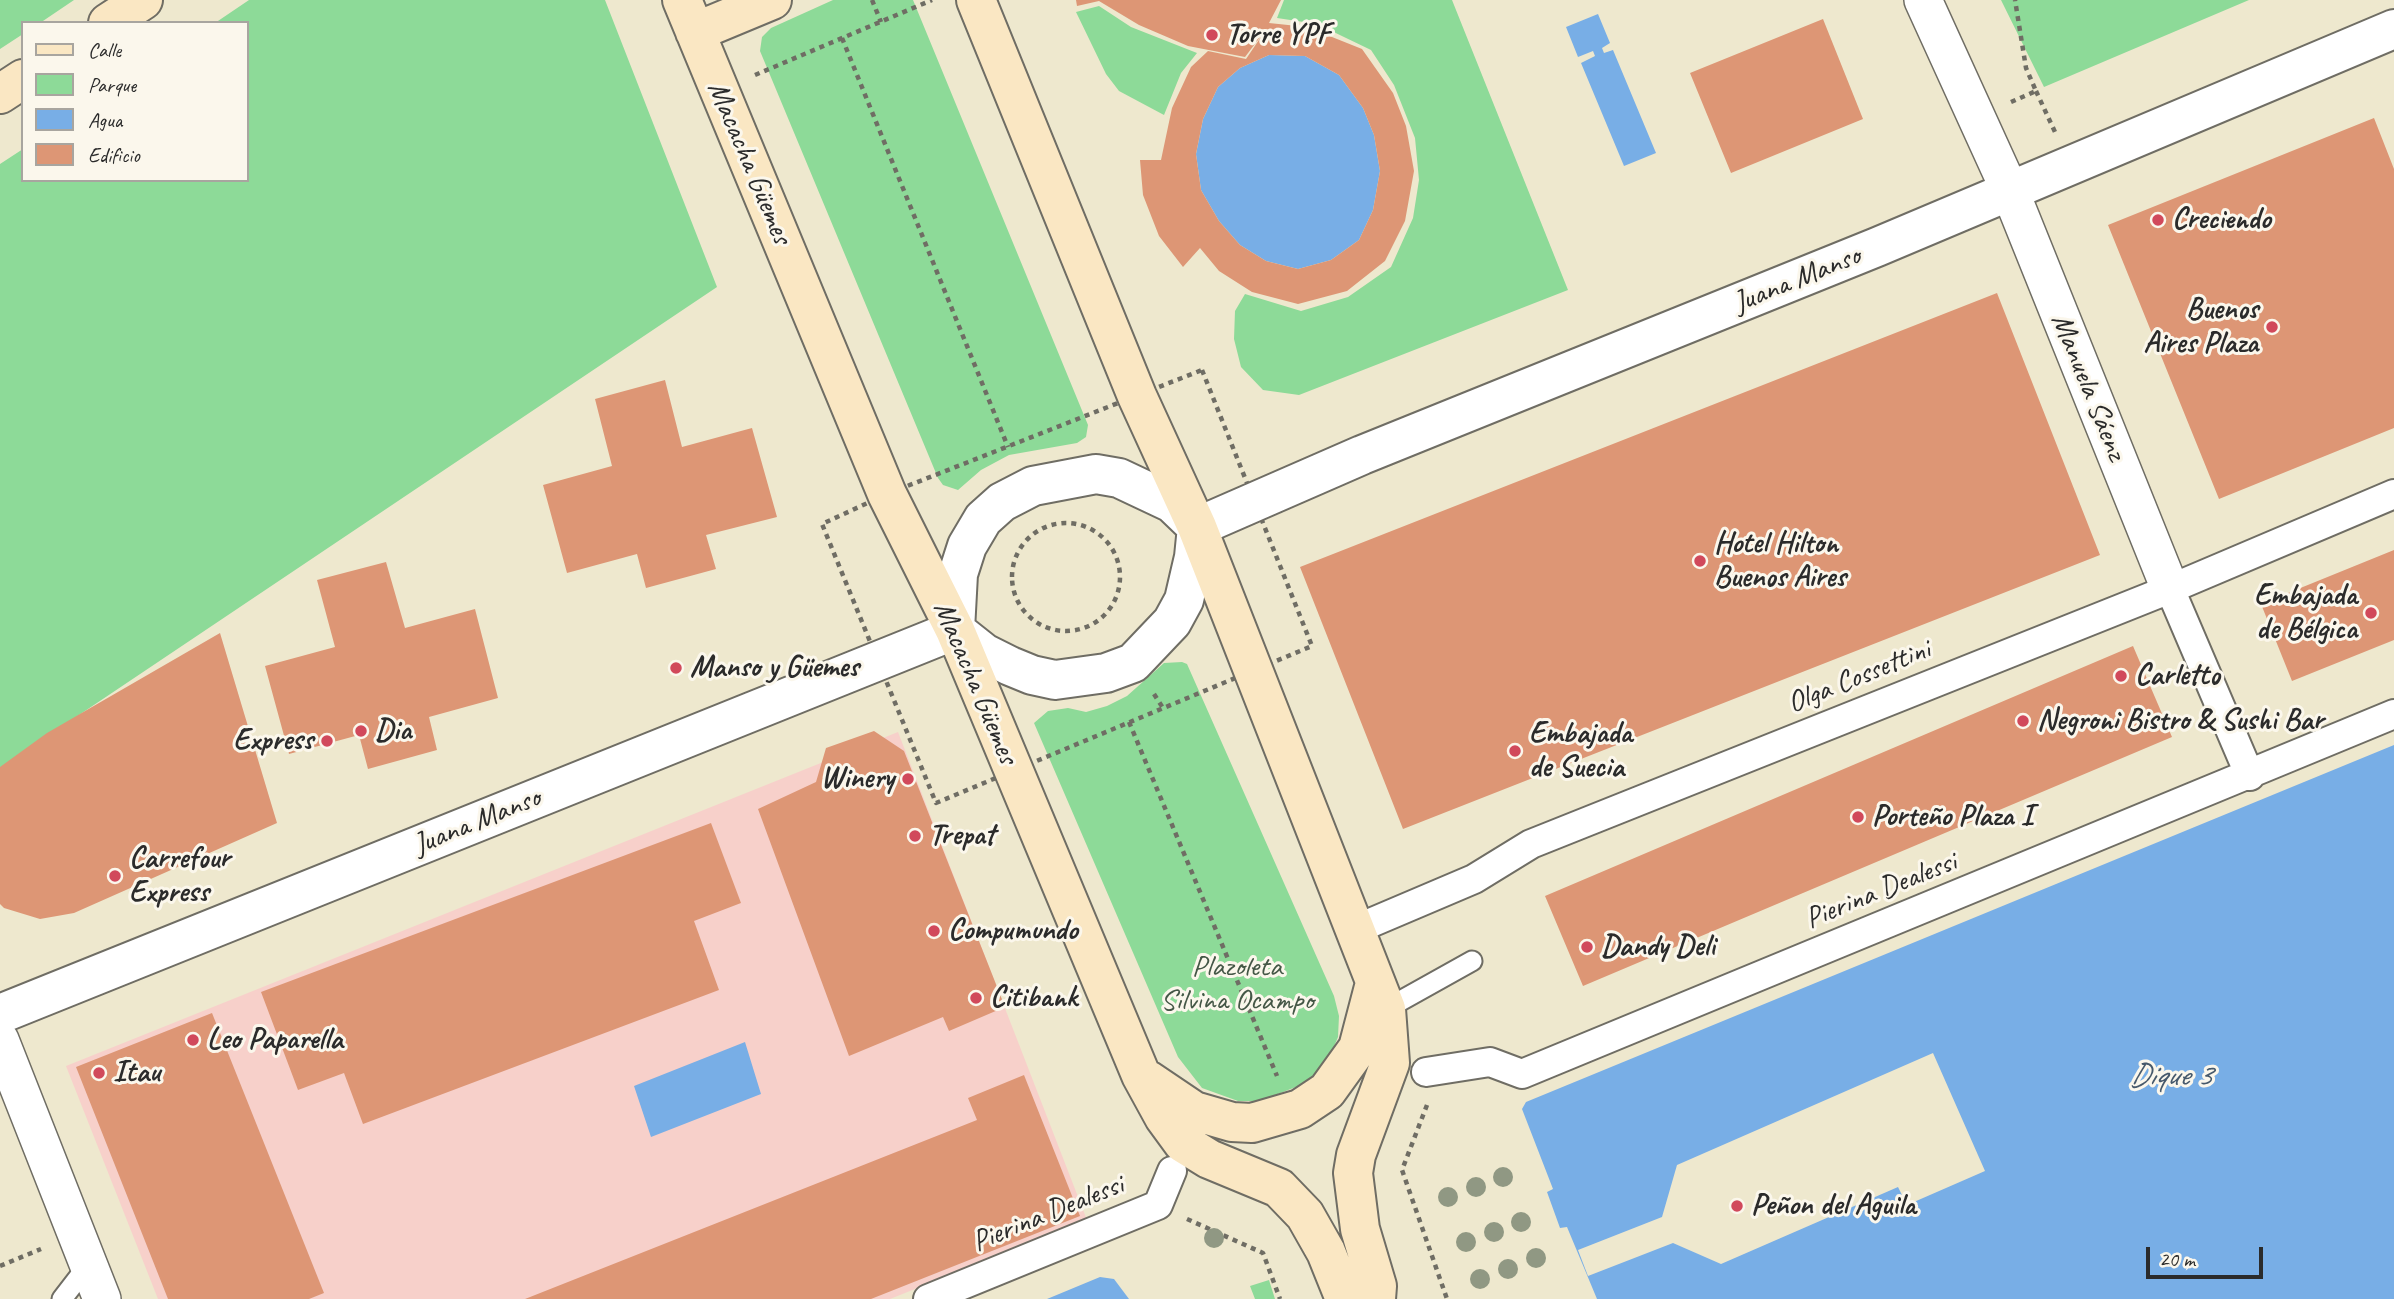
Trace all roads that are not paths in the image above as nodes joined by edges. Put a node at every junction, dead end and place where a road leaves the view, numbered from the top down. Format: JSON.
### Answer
{"nodes":[{"id":1,"x":142,"y":0,"type":"edge"},
{"id":2,"x":772,"y":0,"type":"edge"},
{"id":3,"x":976,"y":0,"type":"edge"},
{"id":4,"x":1923,"y":0,"type":"edge"},
{"id":5,"x":688,"y":16,"type":"edge"},
{"id":6,"x":111,"y":21,"type":"edge"},
{"id":7,"x":2394,"y":29,"type":"edge"},
{"id":8,"x":21,"y":80,"type":"edge"},
{"id":9,"x":0,"y":94,"type":"edge"},
{"id":10,"x":2010,"y":191,"type":"junction"},
{"id":11,"x":2394,"y":494,"type":"edge"},
{"id":12,"x":1197,"y":527,"type":"junction"},
{"id":13,"x":2170,"y":589,"type":"junction"},
{"id":14,"x":954,"y":630,"type":"junction"},
{"id":15,"x":2394,"y":714,"type":"edge"},
{"id":16,"x":2250,"y":776,"type":"junction"},
{"id":17,"x":1354,"y":930,"type":"junction"},
{"id":18,"x":1472,"y":961,"type":"dead end"},
{"id":19,"x":1380,"y":996,"type":"junction"},
{"id":20,"x":0,"y":1014,"type":"edge"},
{"id":21,"x":0,"y":1040,"type":"edge"},
{"id":22,"x":1433,"y":1071,"type":"road end"},
{"id":23,"x":1141,"y":1075,"type":"junction"},
{"id":24,"x":1172,"y":1171,"type":"dead end"},
{"id":25,"x":89,"y":1264,"type":"junction"},
{"id":26,"x":62,"y":1299,"type":"edge"},
{"id":27,"x":103,"y":1299,"type":"edge"},
{"id":28,"x":928,"y":1299,"type":"edge"},
{"id":29,"x":1345,"y":1299,"type":"edge"},
{"id":30,"x":1376,"y":1299,"type":"edge"}],
"edges":[{"from":1,"to":6,"type":"main road"},
{"from":2,"to":5,"type":"main road"},
{"from":3,"to":12,"type":"main road"},
{"from":4,"to":10,"type":"street","name":"Manuela Sáenz"},
{"from":5,"to":14,"type":"main road","name":"Macacha Güemes"},
{"from":7,"to":10,"type":"street","name":"Juana Manso"},
{"from":8,"to":9,"type":"main road"},
{"from":10,"to":12,"type":"street","name":"Juana Manso"},
{"from":10,"to":13,"type":"street","name":"Manuela Sáenz"},
{"from":11,"to":13,"type":"street","name":"Olga Cossettini"},
{"from":12,"to":14,"type":"street"},
{"from":12,"to":14,"type":"street"},
{"from":12,"to":17,"type":"main road"},
{"from":13,"to":16,"type":"street","name":"Manuela Sáenz"},
{"from":13,"to":17,"type":"street","name":"Olga Cossettini"},
{"from":14,"to":20,"type":"street","name":"Juana Manso"},
{"from":14,"to":23,"type":"main road","name":"Macacha Güemes"},
{"from":15,"to":16,"type":"street","name":"Pierina Dealessi"},
{"from":16,"to":22,"type":"street","name":"Pierina Dealessi"},
{"from":17,"to":19,"type":"main road"},
{"from":18,"to":19,"type":"lane"},
{"from":19,"to":23,"type":"main road"},
{"from":19,"to":30,"type":"main road"},
{"from":21,"to":25,"type":"street"},
{"from":23,"to":29,"type":"main road","name":"Macacha Güemes"},
{"from":24,"to":28,"type":"street","name":"Pierina Dealessi"},
{"from":25,"to":26,"type":"lane"},
{"from":25,"to":27,"type":"street"}]}
